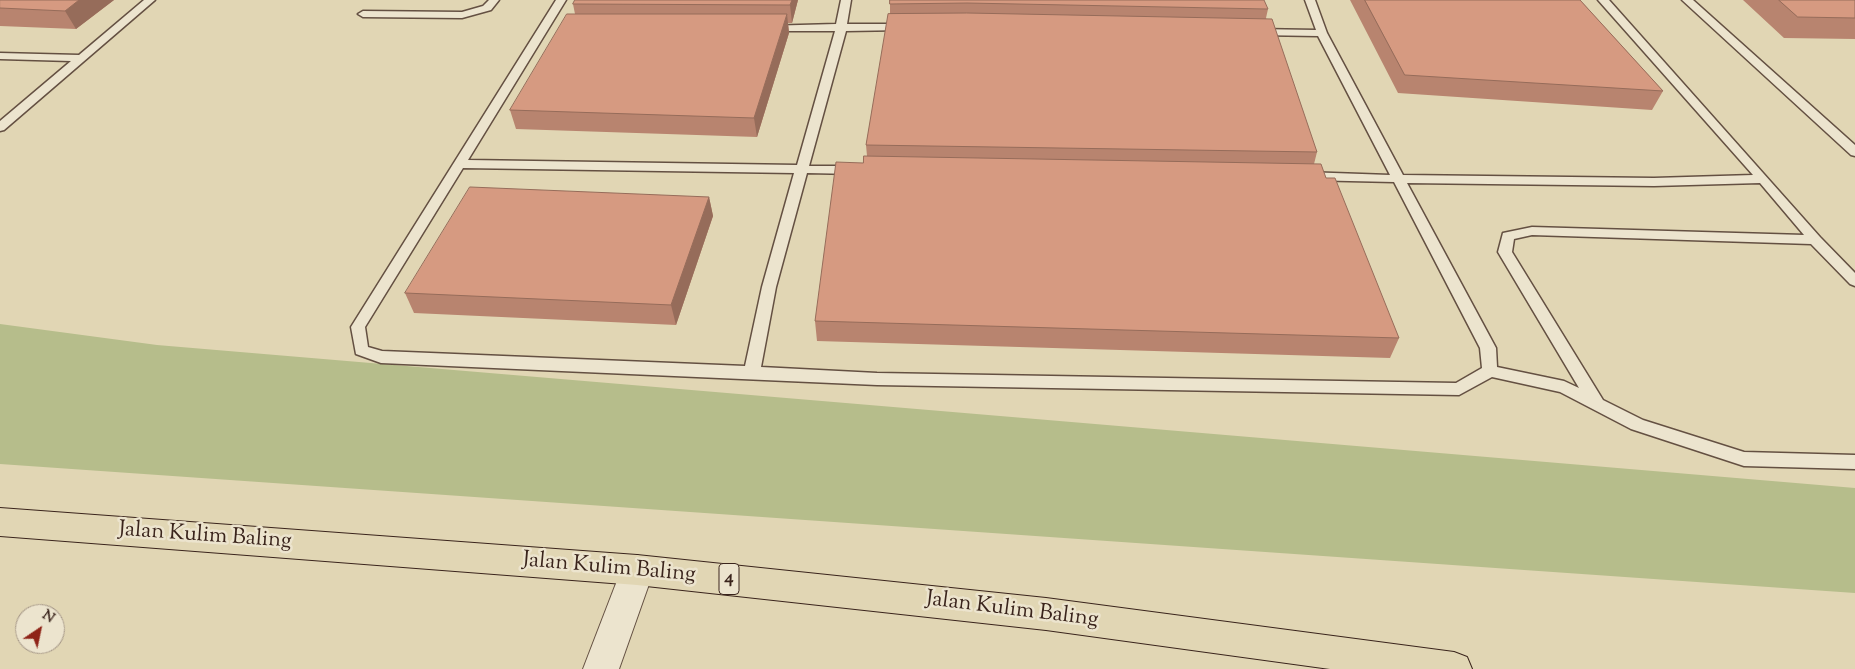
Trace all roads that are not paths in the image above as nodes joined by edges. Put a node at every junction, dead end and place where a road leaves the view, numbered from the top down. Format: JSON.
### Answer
{"nodes":[{"id":1,"x":150,"y":0,"type":"edge"},
{"id":2,"x":494,"y":0,"type":"edge"},
{"id":3,"x":561,"y":0,"type":"edge"},
{"id":4,"x":846,"y":0,"type":"edge"},
{"id":5,"x":1310,"y":0,"type":"edge"},
{"id":6,"x":1603,"y":0,"type":"edge"},
{"id":7,"x":1687,"y":0,"type":"edge"},
{"id":8,"x":362,"y":14,"type":"dead end"},
{"id":9,"x":918,"y":27,"type":"edge"},
{"id":10,"x":762,"y":28,"type":"edge"},
{"id":11,"x":840,"y":28,"type":"junction"},
{"id":12,"x":1243,"y":32,"type":"edge"},
{"id":13,"x":1322,"y":33,"type":"junction"},
{"id":14,"x":0,"y":56,"type":"edge"},
{"id":15,"x":82,"y":58,"type":"junction"},
{"id":16,"x":0,"y":127,"type":"edge"},
{"id":17,"x":1855,"y":152,"type":"edge"},
{"id":18,"x":460,"y":164,"type":"junction"},
{"id":19,"x":801,"y":169,"type":"junction"},
{"id":20,"x":870,"y":170,"type":"edge"},
{"id":21,"x":1292,"y":176,"type":"edge"},
{"id":22,"x":1399,"y":179,"type":"junction"},
{"id":23,"x":1763,"y":179,"type":"junction"},
{"id":24,"x":1815,"y":240,"type":"junction"},
{"id":25,"x":1855,"y":281,"type":"edge"},
{"id":26,"x":1490,"y":371,"type":"junction"},
{"id":27,"x":752,"y":372,"type":"junction"},
{"id":28,"x":1597,"y":404,"type":"junction"},
{"id":29,"x":1855,"y":462,"type":"edge"},
{"id":30,"x":0,"y":522,"type":"edge"},
{"id":31,"x":636,"y":570,"type":"junction"},
{"id":32,"x":601,"y":669,"type":"edge"},
{"id":33,"x":1454,"y":669,"type":"edge"}],
"edges":[{"from":1,"to":15,"type":"lane"},
{"from":2,"to":8,"type":"lane"},
{"from":3,"to":18,"type":"lane"},
{"from":4,"to":11,"type":"lane"},
{"from":5,"to":13,"type":"lane"},
{"from":6,"to":23,"type":"lane"},
{"from":7,"to":17,"type":"lane"},
{"from":9,"to":11,"type":"lane"},
{"from":10,"to":11,"type":"lane"},
{"from":11,"to":19,"type":"lane"},
{"from":12,"to":13,"type":"lane"},
{"from":13,"to":22,"type":"lane"},
{"from":14,"to":15,"type":"lane"},
{"from":15,"to":16,"type":"lane"},
{"from":18,"to":19,"type":"lane"},
{"from":18,"to":27,"type":"lane"},
{"from":19,"to":20,"type":"lane"},
{"from":19,"to":27,"type":"lane"},
{"from":21,"to":22,"type":"lane"},
{"from":22,"to":23,"type":"lane"},
{"from":22,"to":26,"type":"lane"},
{"from":23,"to":24,"type":"lane"},
{"from":24,"to":25,"type":"lane"},
{"from":24,"to":28,"type":"lane"},
{"from":26,"to":27,"type":"lane"},
{"from":26,"to":28,"type":"lane"},
{"from":28,"to":29,"type":"lane"},
{"from":30,"to":31,"type":"main road","name":"Jalan Kulim Baling","number":"4"},
{"from":31,"to":32,"type":"street"},
{"from":31,"to":33,"type":"main road","name":"Jalan Kulim Baling","number":"4"}]}
